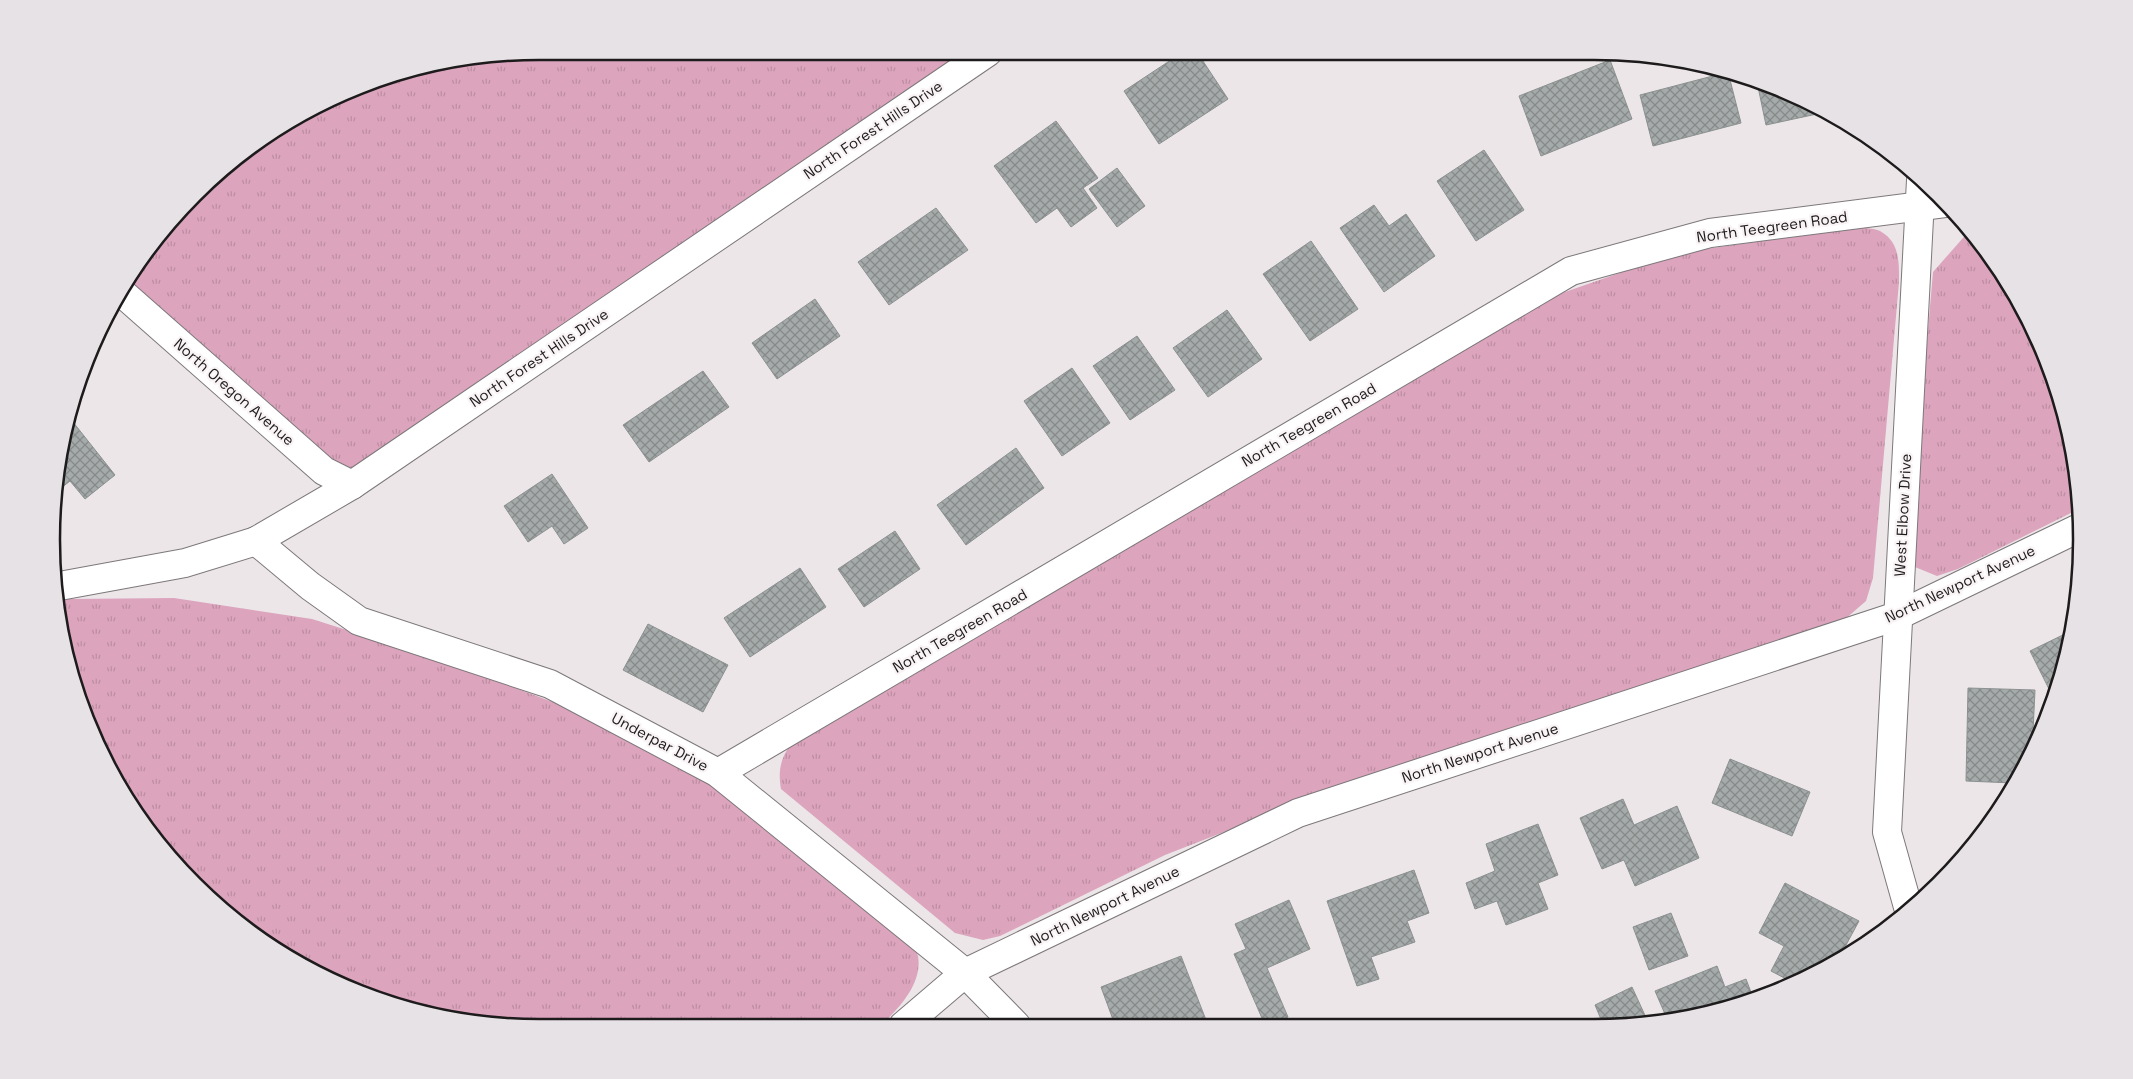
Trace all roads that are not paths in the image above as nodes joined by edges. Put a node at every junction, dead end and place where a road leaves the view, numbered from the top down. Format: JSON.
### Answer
{"nodes":[{"id":1,"x":976,"y":60,"type":"edge"},
{"id":2,"x":1932,"y":205,"type":"edge"},
{"id":3,"x":126,"y":297,"type":"edge"},
{"id":4,"x":352,"y":485,"type":"junction"},
{"id":5,"x":2073,"y":531,"type":"edge"},
{"id":6,"x":256,"y":541,"type":"junction"},
{"id":7,"x":62,"y":585,"type":"edge"},
{"id":8,"x":1897,"y":616,"type":"junction"},
{"id":9,"x":718,"y":773,"type":"junction"},
{"id":10,"x":1907,"y":903,"type":"edge"},
{"id":11,"x":965,"y":973,"type":"junction"},
{"id":12,"x":911,"y":1019,"type":"edge"},
{"id":13,"x":1010,"y":1019,"type":"edge"}],
"edges":[{"from":1,"to":4,"type":"street","name":"North Forest Hills Drive"},
{"from":2,"to":8,"type":"street","name":"West Elbow Drive"},
{"from":2,"to":9,"type":"street","name":"North Teegreen Road"},
{"from":3,"to":4,"type":"street","name":"North Oregon Avenue"},
{"from":4,"to":6,"type":"street","name":"North Forest Hills Drive"},
{"from":5,"to":8,"type":"street","name":"North Newport Avenue"},
{"from":6,"to":7,"type":"street","name":"North Forest Hills Drive"},
{"from":6,"to":9,"type":"street","name":"Underpar Drive"},
{"from":8,"to":10,"type":"street","name":"West Elbow Drive"},
{"from":8,"to":11,"type":"street","name":"North Newport Avenue"},
{"from":9,"to":11,"type":"street","name":"Underpar Drive"},
{"from":11,"to":12,"type":"street","name":"North Newport Avenue"},
{"from":11,"to":13,"type":"street","name":"Underpar Drive"}]}
